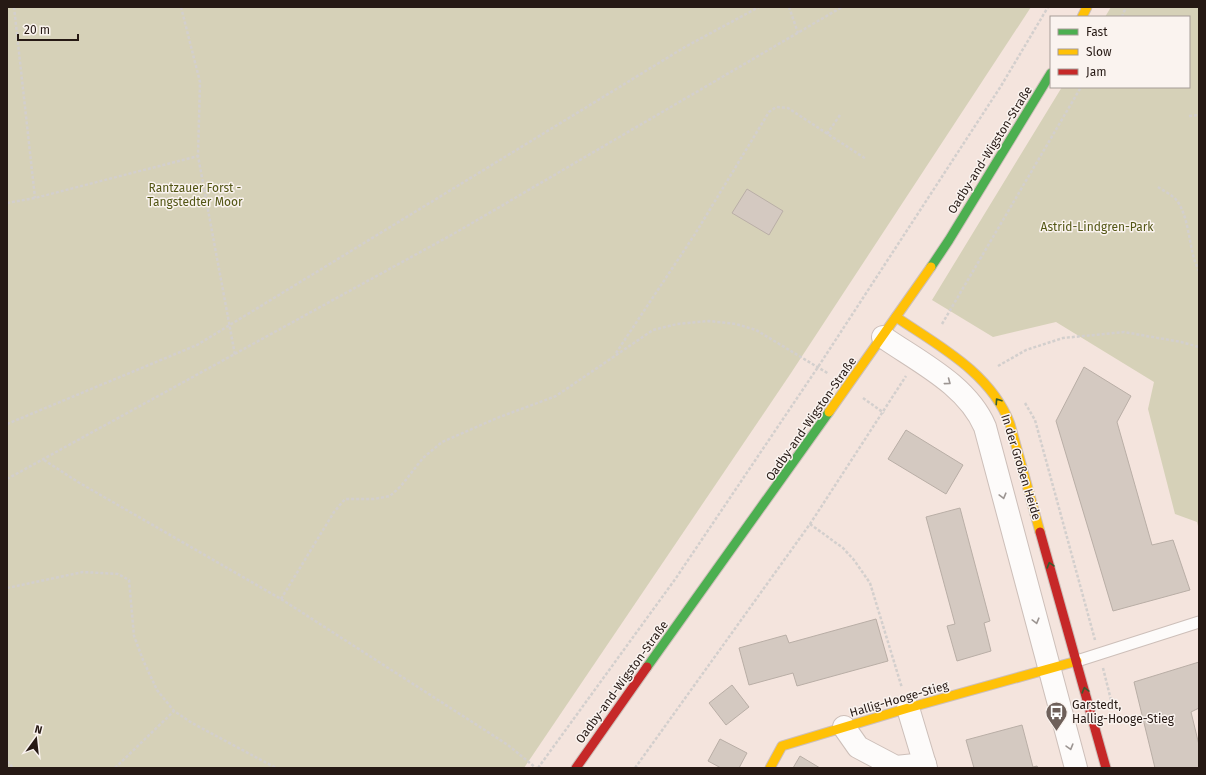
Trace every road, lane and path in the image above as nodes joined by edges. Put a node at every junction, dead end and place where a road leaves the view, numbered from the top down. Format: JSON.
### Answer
{"nodes":[{"id":1,"x":14,"y":7,"type":"edge"},
{"id":2,"x":181,"y":7,"type":"edge"},
{"id":3,"x":759,"y":7,"type":"edge"},
{"id":4,"x":789,"y":7,"type":"edge"},
{"id":5,"x":842,"y":7,"type":"edge"},
{"id":6,"x":1048,"y":7,"type":"edge"},
{"id":7,"x":1087,"y":7,"type":"edge"},
{"id":8,"x":1082,"y":16,"type":"edge"},
{"id":9,"x":798,"y":33,"type":"junction"},
{"id":10,"x":1050,"y":76,"type":"edge"},
{"id":11,"x":1080,"y":88,"type":"edge"},
{"id":12,"x":840,"y":115,"type":"dead end"},
{"id":13,"x":1189,"y":116,"type":"dead end"},
{"id":14,"x":1199,"y":116,"type":"edge"},
{"id":15,"x":827,"y":134,"type":"junction"},
{"id":16,"x":198,"y":156,"type":"junction"},
{"id":17,"x":866,"y":159,"type":"dead end"},
{"id":18,"x":1158,"y":187,"type":"dead end"},
{"id":19,"x":35,"y":198,"type":"junction"},
{"id":20,"x":7,"y":203,"type":"edge"},
{"id":21,"x":1199,"y":271,"type":"edge"},
{"id":22,"x":896,"y":317,"type":"junction"},
{"id":23,"x":229,"y":325,"type":"junction"},
{"id":24,"x":883,"y":337,"type":"junction"},
{"id":25,"x":930,"y":340,"type":"junction"},
{"id":26,"x":1199,"y":347,"type":"edge"},
{"id":27,"x":235,"y":355,"type":"junction"},
{"id":28,"x":615,"y":355,"type":"junction"},
{"id":29,"x":916,"y":360,"type":"junction"},
{"id":30,"x":998,"y":366,"type":"dead end"},
{"id":31,"x":818,"y":367,"type":"junction"},
{"id":32,"x":7,"y":424,"type":"edge"},
{"id":33,"x":44,"y":460,"type":"junction"},
{"id":34,"x":7,"y":479,"type":"edge"},
{"id":35,"x":810,"y":524,"type":"junction"},
{"id":36,"x":7,"y":588,"type":"edge"},
{"id":37,"x":281,"y":599,"type":"junction"},
{"id":38,"x":1199,"y":622,"type":"edge"},
{"id":39,"x":1077,"y":661,"type":"junction"},
{"id":40,"x":1048,"y":669,"type":"junction"},
{"id":41,"x":908,"y":708,"type":"junction"},
{"id":42,"x":174,"y":711,"type":"junction"},
{"id":43,"x":844,"y":727,"type":"junction"},
{"id":44,"x":7,"y":761,"type":"edge"},
{"id":45,"x":926,"y":766,"type":"edge"},
{"id":46,"x":13,"y":768,"type":"edge"},
{"id":47,"x":115,"y":768,"type":"edge"},
{"id":48,"x":276,"y":768,"type":"edge"},
{"id":49,"x":537,"y":768,"type":"edge"},
{"id":50,"x":576,"y":768,"type":"edge"},
{"id":51,"x":635,"y":768,"type":"edge"},
{"id":52,"x":770,"y":768,"type":"edge"},
{"id":53,"x":1076,"y":768,"type":"edge"},
{"id":54,"x":1106,"y":768,"type":"edge"}],
"edges":[{"from":1,"to":19,"type":"path"},
{"from":2,"to":16,"type":"path"},
{"from":3,"to":23,"type":"path"},
{"from":4,"to":9,"type":"path"},
{"from":5,"to":9,"type":"path"},
{"from":6,"to":31,"type":"path"},
{"from":7,"to":8,"type":"main road"},
{"from":9,"to":27,"type":"path"},
{"from":10,"to":22,"type":"main road","name":"Oadby-and-Wigston-Straße"},
{"from":11,"to":25,"type":"path"},
{"from":12,"to":15,"type":"path"},
{"from":13,"to":14,"type":"path"},
{"from":15,"to":17,"type":"path"},
{"from":15,"to":28,"type":"path"},
{"from":16,"to":19,"type":"path"},
{"from":16,"to":23,"type":"path"},
{"from":18,"to":21,"type":"path"},
{"from":19,"to":20,"type":"path"},
{"from":22,"to":24,"type":"main road","name":"Oadby-and-Wigston-Straße"},
{"from":22,"to":25,"type":"main road","name":"In der Großen Heide"},
{"from":23,"to":27,"type":"path"},
{"from":23,"to":32,"type":"path"},
{"from":24,"to":29,"type":"street","name":"In der Großen Heide"},
{"from":24,"to":50,"type":"main road","name":"Oadby-and-Wigston-Straße"},
{"from":39,"to":25,"type":"main road","name":"In der Großen Heide","one_way":true},
{"from":26,"to":30,"type":"path"},
{"from":27,"to":33,"type":"path"},
{"from":28,"to":31,"type":"path"},
{"from":28,"to":37,"type":"path"},
{"from":29,"to":35,"type":"path"},
{"from":29,"to":40,"type":"street","name":"In der Großen Heide","one_way":true},
{"from":31,"to":49,"type":"path"},
{"from":33,"to":34,"type":"path"},
{"from":33,"to":37,"type":"path"},
{"from":35,"to":41,"type":"path"},
{"from":35,"to":51,"type":"path"},
{"from":36,"to":42,"type":"path"},
{"from":37,"to":49,"type":"path"},
{"from":38,"to":39,"type":"lane"},
{"from":39,"to":40,"type":"main road"},
{"from":54,"to":39,"type":"main road","name":"In der Großen Heide","one_way":true},
{"from":40,"to":41,"type":"main road","name":"Hallig-Hooge-Stieg"},
{"from":40,"to":53,"type":"street","name":"In der Großen Heide","one_way":true},
{"from":41,"to":43,"type":"main road","name":"Hallig-Hooge-Stieg"},
{"from":41,"to":45,"type":"street"},
{"from":42,"to":47,"type":"path"},
{"from":42,"to":48,"type":"path"},
{"from":43,"to":45,"type":"street"},
{"from":43,"to":52,"type":"main road","name":"Hallig-Hooge-Stieg"},
{"from":44,"to":46,"type":"path"}]}
